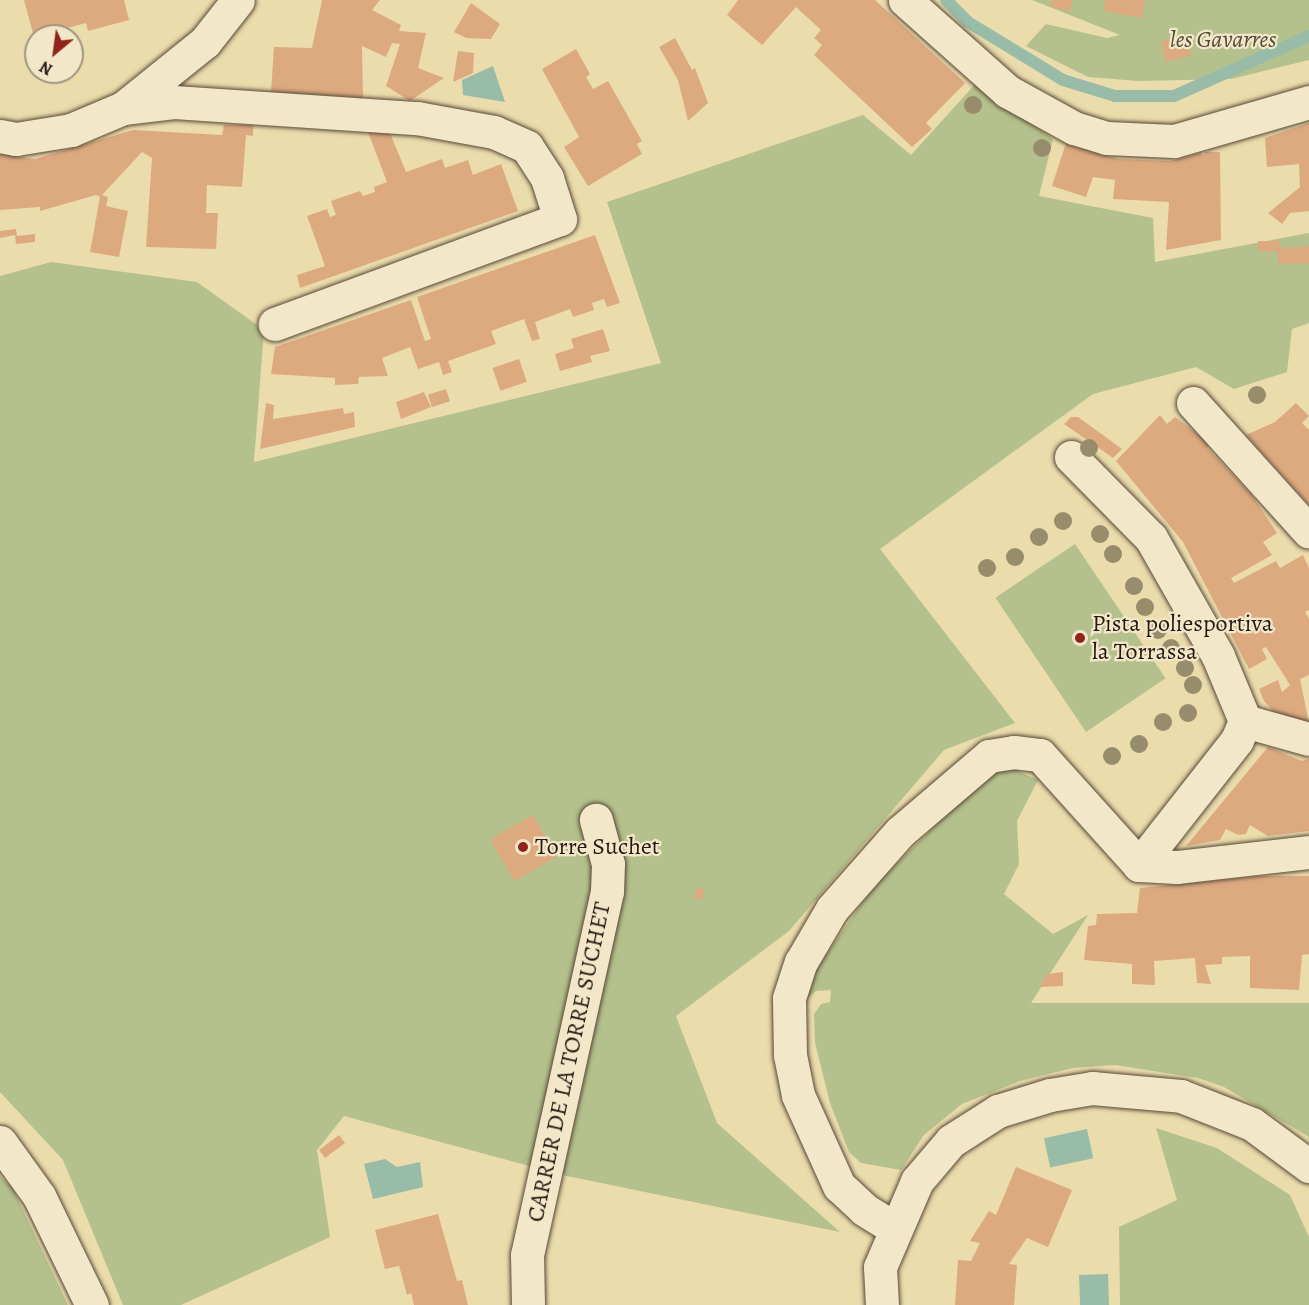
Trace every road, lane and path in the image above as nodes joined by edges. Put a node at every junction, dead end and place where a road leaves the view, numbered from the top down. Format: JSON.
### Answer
{"nodes":[{"id":1,"x":238,"y":0,"type":"edge"},
{"id":2,"x":905,"y":0,"type":"edge"},
{"id":3,"x":1309,"y":102,"type":"edge"},
{"id":4,"x":123,"y":108,"type":"junction"},
{"id":5,"x":0,"y":136,"type":"edge"},
{"id":6,"x":275,"y":324,"type":"dead end"},
{"id":7,"x":1193,"y":403,"type":"dead end"},
{"id":8,"x":1071,"y":457,"type":"dead end"},
{"id":9,"x":1309,"y":532,"type":"edge"},
{"id":10,"x":1245,"y":721,"type":"junction"},
{"id":11,"x":1309,"y":739,"type":"edge"},
{"id":12,"x":596,"y":820,"type":"dead end"},
{"id":13,"x":1309,"y":852,"type":"edge"},
{"id":14,"x":1139,"y":865,"type":"junction"},
{"id":15,"x":0,"y":1142,"type":"edge"},
{"id":16,"x":1309,"y":1166,"type":"edge"},
{"id":17,"x":894,"y":1228,"type":"junction"},
{"id":18,"x":92,"y":1305,"type":"edge"},
{"id":19,"x":528,"y":1305,"type":"edge"},
{"id":20,"x":882,"y":1305,"type":"edge"}],
"edges":[{"from":1,"to":4,"type":"street"},
{"from":2,"to":3,"type":"street"},
{"from":4,"to":5,"type":"street"},
{"from":4,"to":6,"type":"street"},
{"from":7,"to":9,"type":"street"},
{"from":8,"to":10,"type":"street"},
{"from":10,"to":11,"type":"street"},
{"from":10,"to":14,"type":"street"},
{"from":12,"to":19,"type":"street","name":"CARRER DE LA TORRE SUCHET"},
{"from":13,"to":14,"type":"street"},
{"from":14,"to":17,"type":"street"},
{"from":15,"to":18,"type":"street"},
{"from":16,"to":17,"type":"street"},
{"from":17,"to":20,"type":"street"}]}
